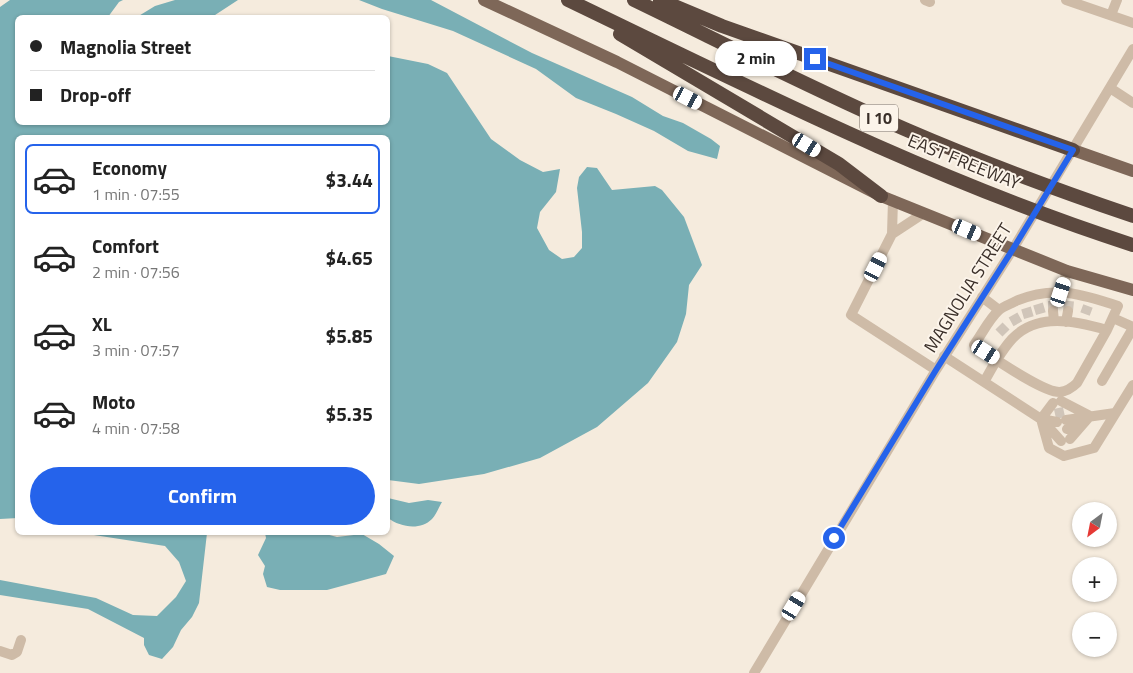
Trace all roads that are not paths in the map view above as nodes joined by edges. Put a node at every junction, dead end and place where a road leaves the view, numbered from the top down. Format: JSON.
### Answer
{"nodes":[{"id":1,"x":484,"y":0,"type":"edge"},
{"id":2,"x":561,"y":0,"type":"edge"},
{"id":3,"x":568,"y":0,"type":"edge"},
{"id":4,"x":634,"y":0,"type":"edge"},
{"id":5,"x":660,"y":0,"type":"edge"},
{"id":6,"x":1066,"y":0,"type":"edge"},
{"id":7,"x":1117,"y":0,"type":"edge"},
{"id":8,"x":1111,"y":15,"type":"junction"},
{"id":9,"x":1133,"y":23,"type":"edge"},
{"id":10,"x":1133,"y":49,"type":"edge"},
{"id":11,"x":1110,"y":88,"type":"junction"},
{"id":12,"x":1133,"y":103,"type":"edge"},
{"id":13,"x":1073,"y":150,"type":"junction"},
{"id":14,"x":1133,"y":171,"type":"edge"},
{"id":15,"x":887,"y":198,"type":"junction"},
{"id":16,"x":924,"y":213,"type":"junction"},
{"id":17,"x":1133,"y":216,"type":"edge"},
{"id":18,"x":892,"y":234,"type":"junction"},
{"id":19,"x":1133,"y":245,"type":"edge"},
{"id":20,"x":1013,"y":249,"type":"junction"},
{"id":21,"x":1067,"y":271,"type":"junction"},
{"id":22,"x":1133,"y":290,"type":"edge"},
{"id":23,"x":982,"y":297,"type":"junction"},
{"id":24,"x":1061,"y":305,"type":"junction"},
{"id":25,"x":1003,"y":308,"type":"junction"},
{"id":26,"x":1039,"y":309,"type":"junction"},
{"id":27,"x":1086,"y":310,"type":"junction"},
{"id":28,"x":1027,"y":312,"type":"junction"},
{"id":29,"x":1113,"y":318,"type":"junction"},
{"id":30,"x":1018,"y":323,"type":"junction"},
{"id":31,"x":1133,"y":328,"type":"edge"},
{"id":32,"x":1002,"y":329,"type":"junction"},
{"id":33,"x":1107,"y":330,"type":"junction"},
{"id":34,"x":944,"y":356,"type":"junction"},
{"id":35,"x":997,"y":360,"type":"junction"},
{"id":36,"x":936,"y":370,"type":"junction"},
{"id":37,"x":1102,"y":381,"type":"dead end"},
{"id":38,"x":984,"y":382,"type":"junction"},
{"id":39,"x":1133,"y":385,"type":"edge"},
{"id":40,"x":1115,"y":413,"type":"junction"},
{"id":41,"x":1090,"y":416,"type":"junction"},
{"id":42,"x":1041,"y":419,"type":"junction"},
{"id":43,"x":1061,"y":421,"type":"junction"},
{"id":44,"x":21,"y":640,"type":"dead end"},
{"id":45,"x":0,"y":651,"type":"edge"},
{"id":46,"x":754,"y":673,"type":"edge"}],
"edges":[{"from":1,"to":15,"type":"main road"},
{"from":2,"to":15,"type":"highway"},
{"from":3,"to":19,"type":"highway","name":"EAST FREEWAY","number":"I 10"},
{"from":4,"to":17,"type":"highway","name":"EAST FREEWAY","number":"I 10"},
{"from":5,"to":13,"type":"highway"},
{"from":6,"to":8,"type":"street"},
{"from":7,"to":8,"type":"street"},
{"from":8,"to":9,"type":"street"},
{"from":10,"to":11,"type":"street","name":"MAGNOLIA STREET"},
{"from":11,"to":12,"type":"street"},
{"from":11,"to":13,"type":"street","name":"MAGNOLIA STREET"},
{"from":13,"to":14,"type":"main road"},
{"from":13,"to":20,"type":"street","name":"MAGNOLIA STREET"},
{"from":15,"to":16,"type":"main road"},
{"from":15,"to":18,"type":"street"},
{"from":16,"to":18,"type":"street"},
{"from":16,"to":20,"type":"main road"},
{"from":18,"to":36,"type":"street"},
{"from":20,"to":21,"type":"main road"},
{"from":20,"to":23,"type":"street","name":"MAGNOLIA STREET"},
{"from":21,"to":22,"type":"main road"},
{"from":21,"to":24,"type":"street"},
{"from":23,"to":25,"type":"street"},
{"from":23,"to":34,"type":"street","name":"MAGNOLIA STREET"},
{"from":24,"to":26,"type":"street"},
{"from":24,"to":26,"type":"street"},
{"from":24,"to":27,"type":"street"},
{"from":24,"to":27,"type":"street"},
{"from":25,"to":28,"type":"street"},
{"from":25,"to":30,"type":"street"},
{"from":25,"to":32,"type":"street"},
{"from":26,"to":28,"type":"street"},
{"from":26,"to":28,"type":"street"},
{"from":27,"to":29,"type":"street"},
{"from":27,"to":33,"type":"street"},
{"from":28,"to":30,"type":"street"},
{"from":29,"to":31,"type":"street"},
{"from":29,"to":33,"type":"street"},
{"from":30,"to":32,"type":"street"},
{"from":31,"to":37,"type":"street"},
{"from":32,"to":35,"type":"street"},
{"from":32,"to":35,"type":"street"},
{"from":33,"to":35,"type":"street"},
{"from":34,"to":36,"type":"street","name":"MAGNOLIA STREET"},
{"from":34,"to":38,"type":"street"},
{"from":35,"to":38,"type":"street"},
{"from":36,"to":46,"type":"street","name":"MAGNOLIA STREET"},
{"from":38,"to":42,"type":"street"},
{"from":39,"to":40,"type":"street"},
{"from":40,"to":41,"type":"street"},
{"from":40,"to":42,"type":"street"},
{"from":41,"to":43,"type":"street"},
{"from":41,"to":43,"type":"street"},
{"from":41,"to":43,"type":"street"},
{"from":42,"to":43,"type":"street"},
{"from":42,"to":43,"type":"street"},
{"from":42,"to":43,"type":"street"},
{"from":44,"to":45,"type":"street"}]}
